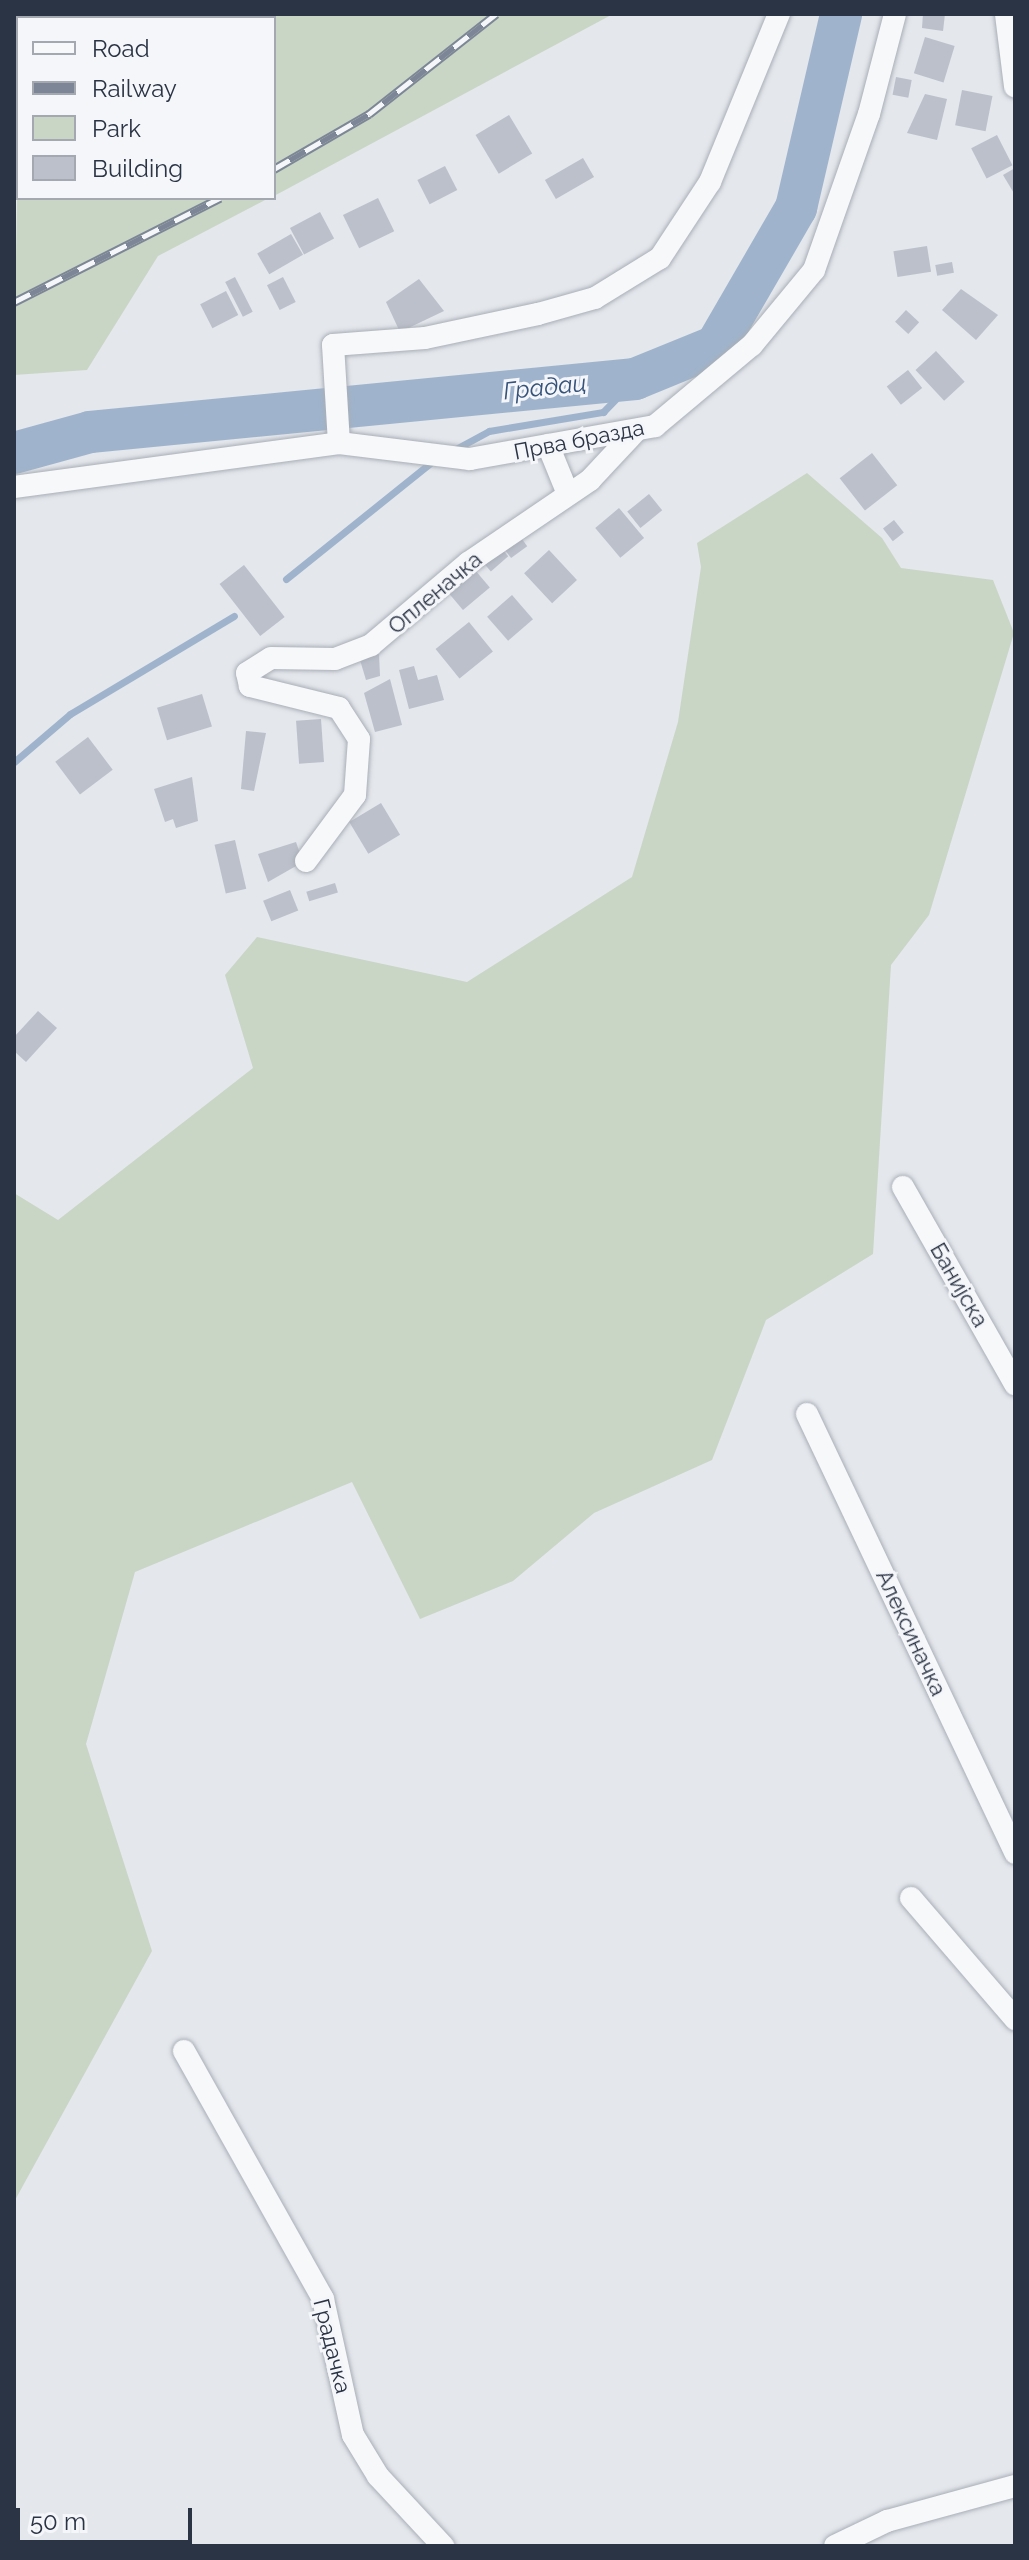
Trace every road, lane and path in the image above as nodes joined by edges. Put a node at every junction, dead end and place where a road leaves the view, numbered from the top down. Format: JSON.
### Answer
{"nodes":[{"id":1,"x":779,"y":14,"type":"edge"},
{"id":2,"x":895,"y":14,"type":"edge"},
{"id":3,"x":1006,"y":14,"type":"edge"},
{"id":4,"x":1015,"y":86,"type":"edge"},
{"id":5,"x":634,"y":433,"type":"junction"},
{"id":6,"x":339,"y":434,"type":"junction"},
{"id":7,"x":548,"y":445,"type":"junction"},
{"id":8,"x":14,"y":487,"type":"edge"},
{"id":9,"x":568,"y":494,"type":"junction"},
{"id":10,"x":306,"y":861,"type":"dead end"},
{"id":11,"x":903,"y":1187,"type":"dead end"},
{"id":12,"x":1015,"y":1384,"type":"edge"},
{"id":13,"x":807,"y":1414,"type":"dead end"},
{"id":14,"x":1015,"y":1853,"type":"edge"},
{"id":15,"x":911,"y":1898,"type":"dead end"},
{"id":16,"x":1015,"y":2019,"type":"edge"},
{"id":17,"x":184,"y":2051,"type":"dead end"},
{"id":18,"x":1015,"y":2486,"type":"edge"},
{"id":19,"x":443,"y":2546,"type":"edge"},
{"id":20,"x":835,"y":2546,"type":"edge"}],
"edges":[{"from":1,"to":6,"type":"street"},
{"from":2,"to":5,"type":"street","name":"Прва бразда"},
{"from":3,"to":4,"type":"street"},
{"from":5,"to":7,"type":"street","name":"Прва бразда"},
{"from":5,"to":9,"type":"street","name":"Опленачка"},
{"from":6,"to":7,"type":"street","name":"Прва бразда"},
{"from":6,"to":8,"type":"street","name":"Прва бразда"},
{"from":7,"to":9,"type":"street"},
{"from":9,"to":10,"type":"street","name":"Опленачка"},
{"from":11,"to":12,"type":"street","name":"Банијска"},
{"from":13,"to":14,"type":"street","name":"Алексиначка"},
{"from":15,"to":16,"type":"street"},
{"from":17,"to":19,"type":"street","name":"Градачка"},
{"from":18,"to":20,"type":"street"}]}
